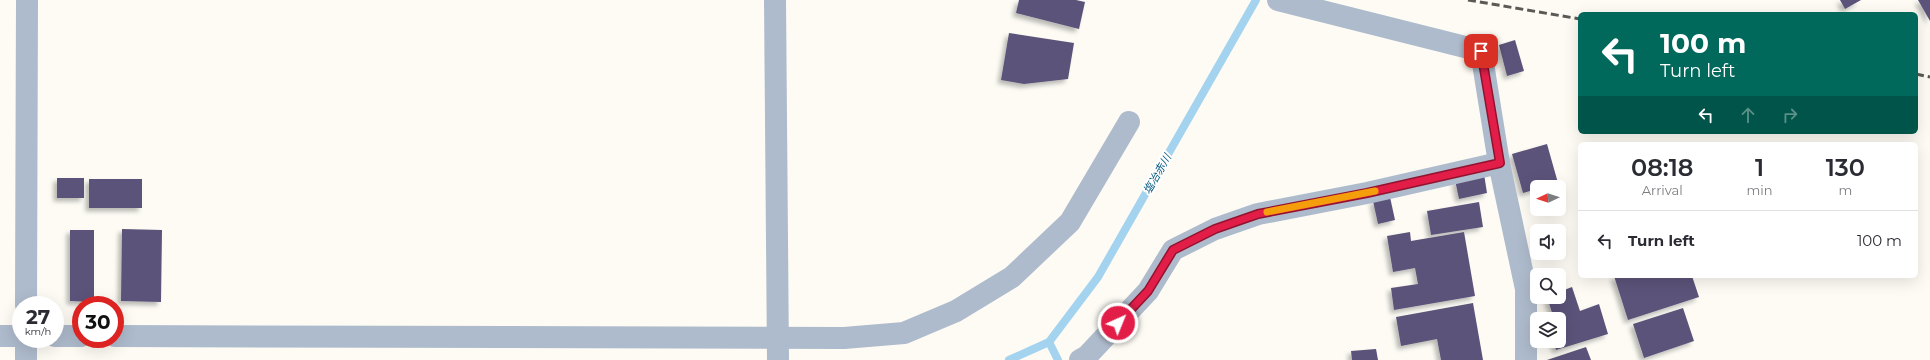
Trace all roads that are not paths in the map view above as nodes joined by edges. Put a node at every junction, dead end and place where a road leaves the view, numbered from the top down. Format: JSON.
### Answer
{"nodes":[{"id":1,"x":27,"y":0,"type":"edge"},
{"id":2,"x":776,"y":0,"type":"edge"},
{"id":3,"x":1278,"y":0,"type":"edge"},
{"id":4,"x":1129,"y":122,"type":"dead end"},
{"id":5,"x":1500,"y":163,"type":"junction"},
{"id":6,"x":26,"y":296,"type":"edge"},
{"id":7,"x":0,"y":336,"type":"edge"},
{"id":8,"x":12,"y":336,"type":"edge"},
{"id":9,"x":124,"y":336,"type":"edge"},
{"id":10,"x":778,"y":337,"type":"junction"},
{"id":11,"x":26,"y":348,"type":"edge"},
{"id":12,"x":26,"y":360,"type":"edge"},
{"id":13,"x":778,"y":360,"type":"edge"},
{"id":14,"x":1080,"y":360,"type":"edge"},
{"id":15,"x":1526,"y":360,"type":"edge"}],
"edges":[{"from":1,"to":6,"type":"street"},
{"from":2,"to":10,"type":"street"},
{"from":3,"to":5,"type":"street"},
{"from":4,"to":10,"type":"street"},
{"from":5,"to":14,"type":"street"},
{"from":5,"to":15,"type":"street"},
{"from":7,"to":8,"type":"street"},
{"from":9,"to":10,"type":"street"},
{"from":10,"to":13,"type":"street"},
{"from":11,"to":12,"type":"street"}]}
